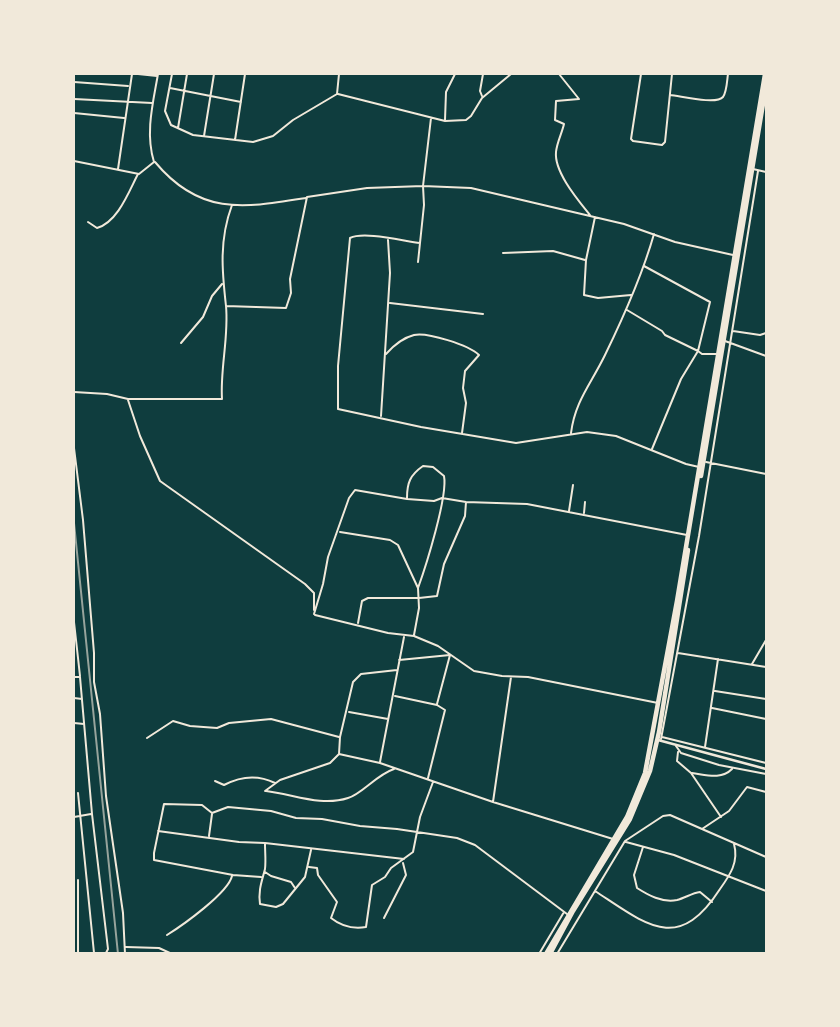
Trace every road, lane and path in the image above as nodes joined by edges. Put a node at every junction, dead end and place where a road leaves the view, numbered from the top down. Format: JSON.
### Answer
{"nodes":[{"id":1,"x":132,"y":74,"type":"edge"},
{"id":2,"x":138,"y":74,"type":"edge"},
{"id":3,"x":172,"y":74,"type":"edge"},
{"id":4,"x":187,"y":74,"type":"edge"},
{"id":5,"x":214,"y":74,"type":"edge"},
{"id":6,"x":245,"y":74,"type":"edge"},
{"id":7,"x":339,"y":74,"type":"edge"},
{"id":8,"x":455,"y":74,"type":"edge"},
{"id":9,"x":483,"y":74,"type":"edge"},
{"id":10,"x":511,"y":74,"type":"edge"},
{"id":11,"x":559,"y":74,"type":"edge"},
{"id":12,"x":641,"y":74,"type":"edge"},
{"id":13,"x":672,"y":74,"type":"edge"},
{"id":14,"x":728,"y":74,"type":"edge"},
{"id":15,"x":763,"y":74,"type":"edge"},
{"id":16,"x":158,"y":75,"type":"edge"},
{"id":17,"x":74,"y":82,"type":"edge"},
{"id":18,"x":129,"y":86,"type":"junction"},
{"id":19,"x":766,"y":86,"type":"edge"},
{"id":20,"x":169,"y":88,"type":"junction"},
{"id":21,"x":184,"y":92,"type":"junction"},
{"id":22,"x":337,"y":94,"type":"junction"},
{"id":23,"x":670,"y":95,"type":"junction"},
{"id":24,"x":211,"y":96,"type":"junction"},
{"id":25,"x":482,"y":97,"type":"junction"},
{"id":26,"x":74,"y":99,"type":"edge"},
{"id":27,"x":127,"y":102,"type":"junction"},
{"id":28,"x":241,"y":102,"type":"junction"},
{"id":29,"x":153,"y":103,"type":"junction"},
{"id":30,"x":74,"y":113,"type":"edge"},
{"id":31,"x":125,"y":118,"type":"junction"},
{"id":32,"x":431,"y":118,"type":"junction"},
{"id":33,"x":445,"y":121,"type":"junction"},
{"id":34,"x":178,"y":129,"type":"junction"},
{"id":35,"x":204,"y":137,"type":"junction"},
{"id":36,"x":235,"y":141,"type":"junction"},
{"id":37,"x":74,"y":161,"type":"edge"},
{"id":38,"x":155,"y":162,"type":"junction"},
{"id":39,"x":118,"y":170,"type":"junction"},
{"id":40,"x":755,"y":170,"type":"junction"},
{"id":41,"x":766,"y":172,"type":"edge"},
{"id":42,"x":138,"y":174,"type":"junction"},
{"id":43,"x":423,"y":186,"type":"junction"},
{"id":44,"x":307,"y":197,"type":"junction"},
{"id":45,"x":232,"y":205,"type":"junction"},
{"id":46,"x":591,"y":216,"type":"junction"},
{"id":47,"x":595,"y":217,"type":"junction"},
{"id":48,"x":88,"y":222,"type":"dead end"},
{"id":49,"x":654,"y":234,"type":"junction"},
{"id":50,"x":388,"y":239,"type":"junction"},
{"id":51,"x":420,"y":243,"type":"junction"},
{"id":52,"x":503,"y":253,"type":"dead end"},
{"id":53,"x":736,"y":255,"type":"junction"},
{"id":54,"x":586,"y":260,"type":"junction"},
{"id":55,"x":418,"y":262,"type":"dead end"},
{"id":56,"x":644,"y":266,"type":"junction"},
{"id":57,"x":222,"y":283,"type":"junction"},
{"id":58,"x":632,"y":295,"type":"junction"},
{"id":59,"x":388,"y":303,"type":"junction"},
{"id":60,"x":226,"y":306,"type":"junction"},
{"id":61,"x":626,"y":310,"type":"junction"},
{"id":62,"x":483,"y":314,"type":"dead end"},
{"id":63,"x":732,"y":331,"type":"junction"},
{"id":64,"x":766,"y":333,"type":"edge"},
{"id":65,"x":723,"y":341,"type":"junction"},
{"id":66,"x":730,"y":342,"type":"junction"},
{"id":67,"x":181,"y":343,"type":"dead end"},
{"id":68,"x":698,"y":351,"type":"junction"},
{"id":69,"x":386,"y":354,"type":"junction"},
{"id":70,"x":718,"y":355,"type":"junction"},
{"id":71,"x":766,"y":356,"type":"edge"},
{"id":72,"x":74,"y":392,"type":"edge"},
{"id":73,"x":128,"y":398,"type":"junction"},
{"id":74,"x":381,"y":417,"type":"junction"},
{"id":75,"x":462,"y":434,"type":"junction"},
{"id":76,"x":570,"y":434,"type":"junction"},
{"id":77,"x":74,"y":448,"type":"edge"},
{"id":78,"x":652,"y":450,"type":"junction"},
{"id":79,"x":711,"y":463,"type":"junction"},
{"id":80,"x":701,"y":464,"type":"junction"},
{"id":81,"x":766,"y":474,"type":"edge"},
{"id":82,"x":573,"y":485,"type":"dead end"},
{"id":83,"x":442,"y":498,"type":"junction"},
{"id":84,"x":407,"y":499,"type":"junction"},
{"id":85,"x":466,"y":502,"type":"junction"},
{"id":86,"x":585,"y":502,"type":"dead end"},
{"id":87,"x":569,"y":512,"type":"junction"},
{"id":88,"x":584,"y":514,"type":"junction"},
{"id":89,"x":338,"y":532,"type":"junction"},
{"id":90,"x":688,"y":535,"type":"junction"},
{"id":91,"x":418,"y":588,"type":"junction"},
{"id":92,"x":419,"y":598,"type":"junction"},
{"id":93,"x":314,"y":614,"type":"junction"},
{"id":94,"x":74,"y":622,"type":"edge"},
{"id":95,"x":357,"y":624,"type":"junction"},
{"id":96,"x":404,"y":635,"type":"junction"},
{"id":97,"x":414,"y":636,"type":"junction"},
{"id":98,"x":766,"y":640,"type":"edge"},
{"id":99,"x":674,"y":652,"type":"junction"},
{"id":100,"x":76,"y":655,"type":"edge"},
{"id":101,"x":450,"y":655,"type":"junction"},
{"id":102,"x":718,"y":659,"type":"junction"},
{"id":103,"x":399,"y":660,"type":"junction"},
{"id":104,"x":751,"y":665,"type":"junction"},
{"id":105,"x":766,"y":667,"type":"edge"},
{"id":106,"x":397,"y":670,"type":"junction"},
{"id":107,"x":511,"y":676,"type":"junction"},
{"id":108,"x":74,"y":677,"type":"edge"},
{"id":109,"x":80,"y":677,"type":"junction"},
{"id":110,"x":714,"y":691,"type":"junction"},
{"id":111,"x":394,"y":696,"type":"junction"},
{"id":112,"x":74,"y":698,"type":"edge"},
{"id":113,"x":83,"y":699,"type":"junction"},
{"id":114,"x":766,"y":699,"type":"edge"},
{"id":115,"x":659,"y":703,"type":"junction"},
{"id":116,"x":437,"y":705,"type":"junction"},
{"id":117,"x":711,"y":708,"type":"junction"},
{"id":118,"x":346,"y":712,"type":"junction"},
{"id":119,"x":766,"y":719,"type":"edge"},
{"id":120,"x":389,"y":720,"type":"junction"},
{"id":121,"x":74,"y":723,"type":"edge"},
{"id":122,"x":85,"y":724,"type":"junction"},
{"id":123,"x":340,"y":737,"type":"junction"},
{"id":124,"x":147,"y":738,"type":"dead end"},
{"id":125,"x":660,"y":739,"type":"junction"},
{"id":126,"x":676,"y":744,"type":"junction"},
{"id":127,"x":705,"y":748,"type":"junction"},
{"id":128,"x":678,"y":752,"type":"junction"},
{"id":129,"x":339,"y":754,"type":"junction"},
{"id":130,"x":380,"y":763,"type":"junction"},
{"id":131,"x":766,"y":763,"type":"edge"},
{"id":132,"x":733,"y":768,"type":"junction"},
{"id":133,"x":394,"y":769,"type":"junction"},
{"id":134,"x":766,"y":772,"type":"edge"},
{"id":135,"x":691,"y":773,"type":"junction"},
{"id":136,"x":428,"y":779,"type":"junction"},
{"id":137,"x":215,"y":781,"type":"dead end"},
{"id":138,"x":434,"y":781,"type":"junction"},
{"id":139,"x":275,"y":784,"type":"junction"},
{"id":140,"x":766,"y":792,"type":"edge"},
{"id":141,"x":78,"y":793,"type":"dead end"},
{"id":142,"x":493,"y":802,"type":"junction"},
{"id":143,"x":212,"y":813,"type":"junction"},
{"id":144,"x":92,"y":814,"type":"junction"},
{"id":145,"x":80,"y":816,"type":"junction"},
{"id":146,"x":74,"y":817,"type":"edge"},
{"id":147,"x":721,"y":818,"type":"junction"},
{"id":148,"x":702,"y":829,"type":"junction"},
{"id":149,"x":158,"y":831,"type":"junction"},
{"id":150,"x":416,"y":831,"type":"junction"},
{"id":151,"x":208,"y":837,"type":"junction"},
{"id":152,"x":614,"y":839,"type":"junction"},
{"id":153,"x":625,"y":841,"type":"junction"},
{"id":154,"x":265,"y":843,"type":"junction"},
{"id":155,"x":734,"y":843,"type":"junction"},
{"id":156,"x":643,"y":846,"type":"junction"},
{"id":157,"x":311,"y":849,"type":"junction"},
{"id":158,"x":766,"y":857,"type":"edge"},
{"id":159,"x":404,"y":860,"type":"junction"},
{"id":160,"x":309,"y":867,"type":"junction"},
{"id":161,"x":265,"y":871,"type":"junction"},
{"id":162,"x":233,"y":875,"type":"junction"},
{"id":163,"x":728,"y":876,"type":"junction"},
{"id":164,"x":261,"y":877,"type":"junction"},
{"id":165,"x":78,"y":880,"type":"dead end"},
{"id":166,"x":296,"y":889,"type":"junction"},
{"id":167,"x":594,"y":891,"type":"junction"},
{"id":168,"x":766,"y":891,"type":"edge"},
{"id":169,"x":712,"y":902,"type":"junction"},
{"id":170,"x":74,"y":909,"type":"edge"},
{"id":171,"x":78,"y":909,"type":"junction"},
{"id":172,"x":566,"y":913,"type":"junction"},
{"id":173,"x":384,"y":918,"type":"dead end"},
{"id":174,"x":167,"y":935,"type":"dead end"},
{"id":175,"x":125,"y":947,"type":"junction"},
{"id":176,"x":96,"y":953,"type":"edge"},
{"id":177,"x":75,"y":954,"type":"edge"},
{"id":178,"x":84,"y":954,"type":"edge"},
{"id":179,"x":125,"y":954,"type":"edge"},
{"id":180,"x":172,"y":954,"type":"edge"},
{"id":181,"x":539,"y":954,"type":"edge"},
{"id":182,"x":548,"y":954,"type":"edge"},
{"id":183,"x":557,"y":954,"type":"edge"}],
"edges":[{"from":1,"to":18,"type":"street"},
{"from":2,"to":16,"type":"street"},
{"from":3,"to":20,"type":"street"},
{"from":4,"to":21,"type":"street"},
{"from":5,"to":24,"type":"street"},
{"from":6,"to":28,"type":"street"},
{"from":7,"to":22,"type":"street"},
{"from":8,"to":33,"type":"street"},
{"from":9,"to":25,"type":"street"},
{"from":10,"to":25,"type":"street"},
{"from":11,"to":46,"type":"street"},
{"from":12,"to":23,"type":"street"},
{"from":13,"to":23,"type":"street"},
{"from":14,"to":23,"type":"street"},
{"from":15,"to":53,"type":"highway"},
{"from":16,"to":29,"type":"street"},
{"from":17,"to":18,"type":"street"},
{"from":18,"to":27,"type":"street"},
{"from":19,"to":40,"type":"highway"},
{"from":20,"to":21,"type":"street"},
{"from":20,"to":34,"type":"street"},
{"from":21,"to":24,"type":"street"},
{"from":21,"to":34,"type":"street"},
{"from":22,"to":32,"type":"street"},
{"from":22,"to":36,"type":"street"},
{"from":24,"to":28,"type":"street"},
{"from":24,"to":35,"type":"street"},
{"from":25,"to":33,"type":"street"},
{"from":26,"to":27,"type":"street"},
{"from":27,"to":29,"type":"street"},
{"from":27,"to":31,"type":"street"},
{"from":28,"to":36,"type":"street"},
{"from":29,"to":38,"type":"street"},
{"from":30,"to":31,"type":"street"},
{"from":31,"to":39,"type":"street"},
{"from":32,"to":33,"type":"street"},
{"from":32,"to":43,"type":"street"},
{"from":34,"to":35,"type":"street"},
{"from":35,"to":36,"type":"street"},
{"from":37,"to":39,"type":"street"},
{"from":38,"to":42,"type":"street"},
{"from":38,"to":45,"type":"street"},
{"from":39,"to":42,"type":"street"},
{"from":40,"to":41,"type":"street"},
{"from":40,"to":53,"type":"highway"},
{"from":40,"to":63,"type":"street"},
{"from":42,"to":48,"type":"street"},
{"from":43,"to":44,"type":"street"},
{"from":43,"to":46,"type":"street"},
{"from":43,"to":51,"type":"street"},
{"from":44,"to":45,"type":"street"},
{"from":44,"to":60,"type":"street"},
{"from":45,"to":57,"type":"street"},
{"from":46,"to":47,"type":"street"},
{"from":47,"to":49,"type":"street"},
{"from":47,"to":54,"type":"street"},
{"from":49,"to":53,"type":"street"},
{"from":49,"to":56,"type":"street"},
{"from":50,"to":51,"type":"street"},
{"from":50,"to":59,"type":"street"},
{"from":50,"to":74,"type":"street"},
{"from":51,"to":55,"type":"street"},
{"from":52,"to":54,"type":"street"},
{"from":53,"to":65,"type":"highway"},
{"from":53,"to":70,"type":"highway"},
{"from":54,"to":58,"type":"street"},
{"from":56,"to":58,"type":"street"},
{"from":56,"to":68,"type":"street"},
{"from":57,"to":60,"type":"street"},
{"from":57,"to":67,"type":"street"},
{"from":58,"to":61,"type":"street"},
{"from":59,"to":62,"type":"street"},
{"from":59,"to":69,"type":"street"},
{"from":60,"to":73,"type":"street"},
{"from":61,"to":68,"type":"street"},
{"from":61,"to":76,"type":"street"},
{"from":63,"to":64,"type":"street"},
{"from":63,"to":66,"type":"street"},
{"from":65,"to":66,"type":"street"},
{"from":65,"to":80,"type":"highway"},
{"from":66,"to":71,"type":"street"},
{"from":66,"to":79,"type":"street"},
{"from":68,"to":70,"type":"street"},
{"from":68,"to":78,"type":"street"},
{"from":69,"to":74,"type":"street"},
{"from":69,"to":75,"type":"street"},
{"from":70,"to":80,"type":"highway"},
{"from":72,"to":73,"type":"street"},
{"from":73,"to":93,"type":"street"},
{"from":74,"to":75,"type":"street"},
{"from":75,"to":76,"type":"street"},
{"from":76,"to":78,"type":"street"},
{"from":77,"to":175,"type":"street"},
{"from":78,"to":80,"type":"street"},
{"from":79,"to":80,"type":"street"},
{"from":79,"to":81,"type":"street"},
{"from":79,"to":99,"type":"street"},
{"from":80,"to":90,"type":"highway"},
{"from":80,"to":99,"type":"highway"},
{"from":82,"to":87,"type":"street"},
{"from":83,"to":84,"type":"street"},
{"from":83,"to":84,"type":"street"},
{"from":83,"to":85,"type":"street"},
{"from":83,"to":91,"type":"street"},
{"from":84,"to":89,"type":"street"},
{"from":85,"to":87,"type":"street"},
{"from":85,"to":92,"type":"street"},
{"from":86,"to":88,"type":"street"},
{"from":87,"to":88,"type":"street"},
{"from":88,"to":90,"type":"street"},
{"from":89,"to":91,"type":"street"},
{"from":89,"to":93,"type":"street"},
{"from":90,"to":115,"type":"highway"},
{"from":91,"to":92,"type":"street"},
{"from":92,"to":95,"type":"street"},
{"from":92,"to":97,"type":"street"},
{"from":93,"to":95,"type":"street"},
{"from":94,"to":100,"type":"street"},
{"from":95,"to":96,"type":"street"},
{"from":96,"to":97,"type":"street"},
{"from":96,"to":103,"type":"street"},
{"from":97,"to":101,"type":"street"},
{"from":98,"to":104,"type":"street"},
{"from":99,"to":102,"type":"street"},
{"from":99,"to":125,"type":"highway"},
{"from":100,"to":109,"type":"street"},
{"from":101,"to":103,"type":"street"},
{"from":101,"to":107,"type":"street"},
{"from":101,"to":116,"type":"street"},
{"from":102,"to":104,"type":"street"},
{"from":102,"to":110,"type":"street"},
{"from":103,"to":106,"type":"street"},
{"from":104,"to":105,"type":"street"},
{"from":106,"to":111,"type":"street"},
{"from":106,"to":118,"type":"street"},
{"from":107,"to":115,"type":"street"},
{"from":107,"to":142,"type":"street"},
{"from":108,"to":109,"type":"street"},
{"from":109,"to":113,"type":"street"},
{"from":110,"to":114,"type":"street"},
{"from":110,"to":117,"type":"street"},
{"from":111,"to":116,"type":"street"},
{"from":111,"to":120,"type":"street"},
{"from":112,"to":113,"type":"street"},
{"from":113,"to":122,"type":"street"},
{"from":115,"to":152,"type":"highway"},
{"from":116,"to":136,"type":"street"},
{"from":117,"to":119,"type":"street"},
{"from":117,"to":127,"type":"street"},
{"from":118,"to":120,"type":"street"},
{"from":118,"to":123,"type":"street"},
{"from":120,"to":130,"type":"street"},
{"from":121,"to":122,"type":"street"},
{"from":122,"to":144,"type":"street"},
{"from":123,"to":124,"type":"street"},
{"from":123,"to":129,"type":"street"},
{"from":125,"to":126,"type":"street"},
{"from":125,"to":127,"type":"street"},
{"from":125,"to":182,"type":"highway"},
{"from":126,"to":128,"type":"street"},
{"from":126,"to":134,"type":"street"},
{"from":127,"to":131,"type":"street"},
{"from":128,"to":132,"type":"street"},
{"from":128,"to":135,"type":"street"},
{"from":129,"to":130,"type":"street"},
{"from":129,"to":139,"type":"street"},
{"from":130,"to":133,"type":"street"},
{"from":132,"to":134,"type":"street"},
{"from":132,"to":135,"type":"street"},
{"from":133,"to":136,"type":"street"},
{"from":133,"to":139,"type":"street"},
{"from":135,"to":147,"type":"street"},
{"from":136,"to":138,"type":"street"},
{"from":137,"to":139,"type":"street"},
{"from":138,"to":142,"type":"street"},
{"from":138,"to":150,"type":"street"},
{"from":140,"to":147,"type":"street"},
{"from":141,"to":145,"type":"street"},
{"from":142,"to":152,"type":"street"},
{"from":143,"to":149,"type":"street"},
{"from":143,"to":150,"type":"street"},
{"from":143,"to":151,"type":"street"},
{"from":144,"to":145,"type":"street"},
{"from":144,"to":176,"type":"street"},
{"from":145,"to":146,"type":"street"},
{"from":145,"to":176,"type":"street"},
{"from":147,"to":148,"type":"street"},
{"from":148,"to":153,"type":"street"},
{"from":148,"to":155,"type":"street"},
{"from":149,"to":151,"type":"street"},
{"from":149,"to":162,"type":"street"},
{"from":150,"to":159,"type":"street"},
{"from":150,"to":172,"type":"street"},
{"from":151,"to":154,"type":"street"},
{"from":152,"to":172,"type":"highway"},
{"from":153,"to":156,"type":"street"},
{"from":153,"to":167,"type":"street"},
{"from":154,"to":157,"type":"street"},
{"from":154,"to":161,"type":"street"},
{"from":155,"to":158,"type":"street"},
{"from":155,"to":163,"type":"street"},
{"from":156,"to":163,"type":"street"},
{"from":156,"to":169,"type":"street"},
{"from":157,"to":159,"type":"street"},
{"from":157,"to":160,"type":"street"},
{"from":159,"to":160,"type":"street"},
{"from":159,"to":173,"type":"street"},
{"from":160,"to":166,"type":"street"},
{"from":161,"to":164,"type":"street"},
{"from":161,"to":166,"type":"street"},
{"from":162,"to":164,"type":"street"},
{"from":162,"to":174,"type":"street"},
{"from":163,"to":168,"type":"street"},
{"from":163,"to":169,"type":"street"},
{"from":164,"to":166,"type":"street"},
{"from":165,"to":171,"type":"street"},
{"from":167,"to":169,"type":"street"},
{"from":167,"to":183,"type":"street"},
{"from":170,"to":171,"type":"street"},
{"from":171,"to":177,"type":"street"},
{"from":172,"to":181,"type":"street"},
{"from":172,"to":182,"type":"highway"},
{"from":175,"to":179,"type":"street"},
{"from":175,"to":180,"type":"street"},
{"from":176,"to":178,"type":"street"}]}
